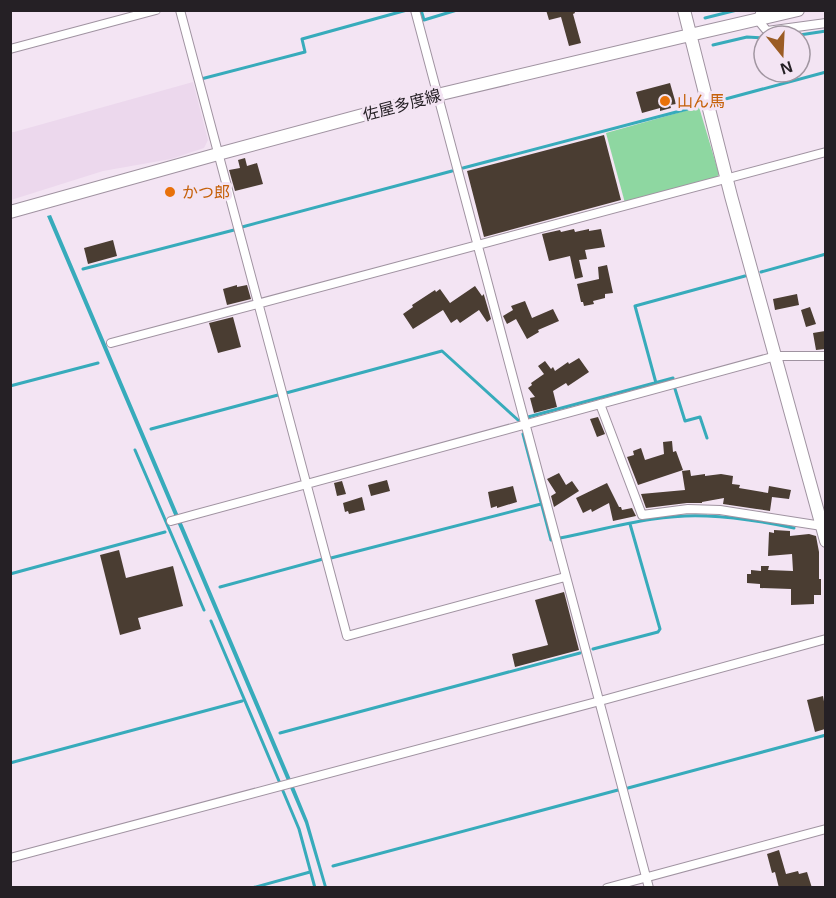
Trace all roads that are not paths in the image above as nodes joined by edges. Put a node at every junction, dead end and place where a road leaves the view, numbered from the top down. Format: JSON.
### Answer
{"nodes":[{"id":1,"x":156,"y":10,"type":"edge"},
{"id":2,"x":180,"y":10,"type":"edge"},
{"id":3,"x":415,"y":10,"type":"edge"},
{"id":4,"x":684,"y":10,"type":"edge"},
{"id":5,"x":798,"y":10,"type":"edge"},
{"id":6,"x":759,"y":15,"type":"edge"},
{"id":7,"x":825,"y":23,"type":"edge"},
{"id":8,"x":690,"y":34,"type":"junction"},
{"id":9,"x":10,"y":50,"type":"edge"},
{"id":10,"x":437,"y":95,"type":"junction"},
{"id":11,"x":825,"y":152,"type":"edge"},
{"id":12,"x":218,"y":154,"type":"junction"},
{"id":13,"x":727,"y":178,"type":"junction"},
{"id":14,"x":10,"y":212,"type":"edge"},
{"id":15,"x":477,"y":245,"type":"junction"},
{"id":16,"x":258,"y":303,"type":"junction"},
{"id":17,"x":111,"y":344,"type":"dead end"},
{"id":18,"x":776,"y":356,"type":"junction"},
{"id":19,"x":825,"y":356,"type":"edge"},
{"id":20,"x":600,"y":404,"type":"junction"},
{"id":21,"x":526,"y":425,"type":"junction"},
{"id":22,"x":306,"y":484,"type":"junction"},
{"id":23,"x":171,"y":521,"type":"dead end"},
{"id":24,"x":822,"y":526,"type":"junction"},
{"id":25,"x":825,"y":541,"type":"edge"},
{"id":26,"x":565,"y":577,"type":"junction"},
{"id":27,"x":825,"y":639,"type":"edge"},
{"id":28,"x":600,"y":701,"type":"junction"},
{"id":29,"x":825,"y":829,"type":"edge"},
{"id":30,"x":10,"y":858,"type":"edge"},
{"id":31,"x":646,"y":877,"type":"junction"},
{"id":32,"x":607,"y":888,"type":"edge"},
{"id":33,"x":649,"y":888,"type":"edge"}],
"edges":[{"from":1,"to":9,"type":"street"},
{"from":2,"to":12,"type":"street"},
{"from":3,"to":10,"type":"street"},
{"from":4,"to":8,"type":"main road"},
{"from":5,"to":6,"type":"main road","name":"佐屋多度線"},
{"from":6,"to":7,"type":"street"},
{"from":6,"to":8,"type":"main road","name":"佐屋多度線"},
{"from":8,"to":10,"type":"main road","name":"佐屋多度線"},
{"from":8,"to":13,"type":"main road"},
{"from":10,"to":12,"type":"main road","name":"佐屋多度線"},
{"from":10,"to":15,"type":"street"},
{"from":11,"to":13,"type":"street"},
{"from":12,"to":14,"type":"main road","name":"佐屋多度線"},
{"from":12,"to":16,"type":"street"},
{"from":13,"to":15,"type":"street"},
{"from":13,"to":18,"type":"main road"},
{"from":15,"to":16,"type":"street"},
{"from":15,"to":21,"type":"street"},
{"from":16,"to":17,"type":"street"},
{"from":16,"to":22,"type":"street"},
{"from":18,"to":19,"type":"street"},
{"from":18,"to":20,"type":"street"},
{"from":18,"to":24,"type":"main road"},
{"from":20,"to":21,"type":"street"},
{"from":20,"to":24,"type":"street"},
{"from":21,"to":22,"type":"street"},
{"from":21,"to":26,"type":"street"},
{"from":22,"to":23,"type":"street"},
{"from":22,"to":26,"type":"street"},
{"from":24,"to":25,"type":"main road"},
{"from":26,"to":28,"type":"street"},
{"from":27,"to":28,"type":"street"},
{"from":28,"to":30,"type":"street"},
{"from":28,"to":31,"type":"street"},
{"from":29,"to":31,"type":"street"},
{"from":31,"to":32,"type":"street"},
{"from":31,"to":33,"type":"street"}]}
